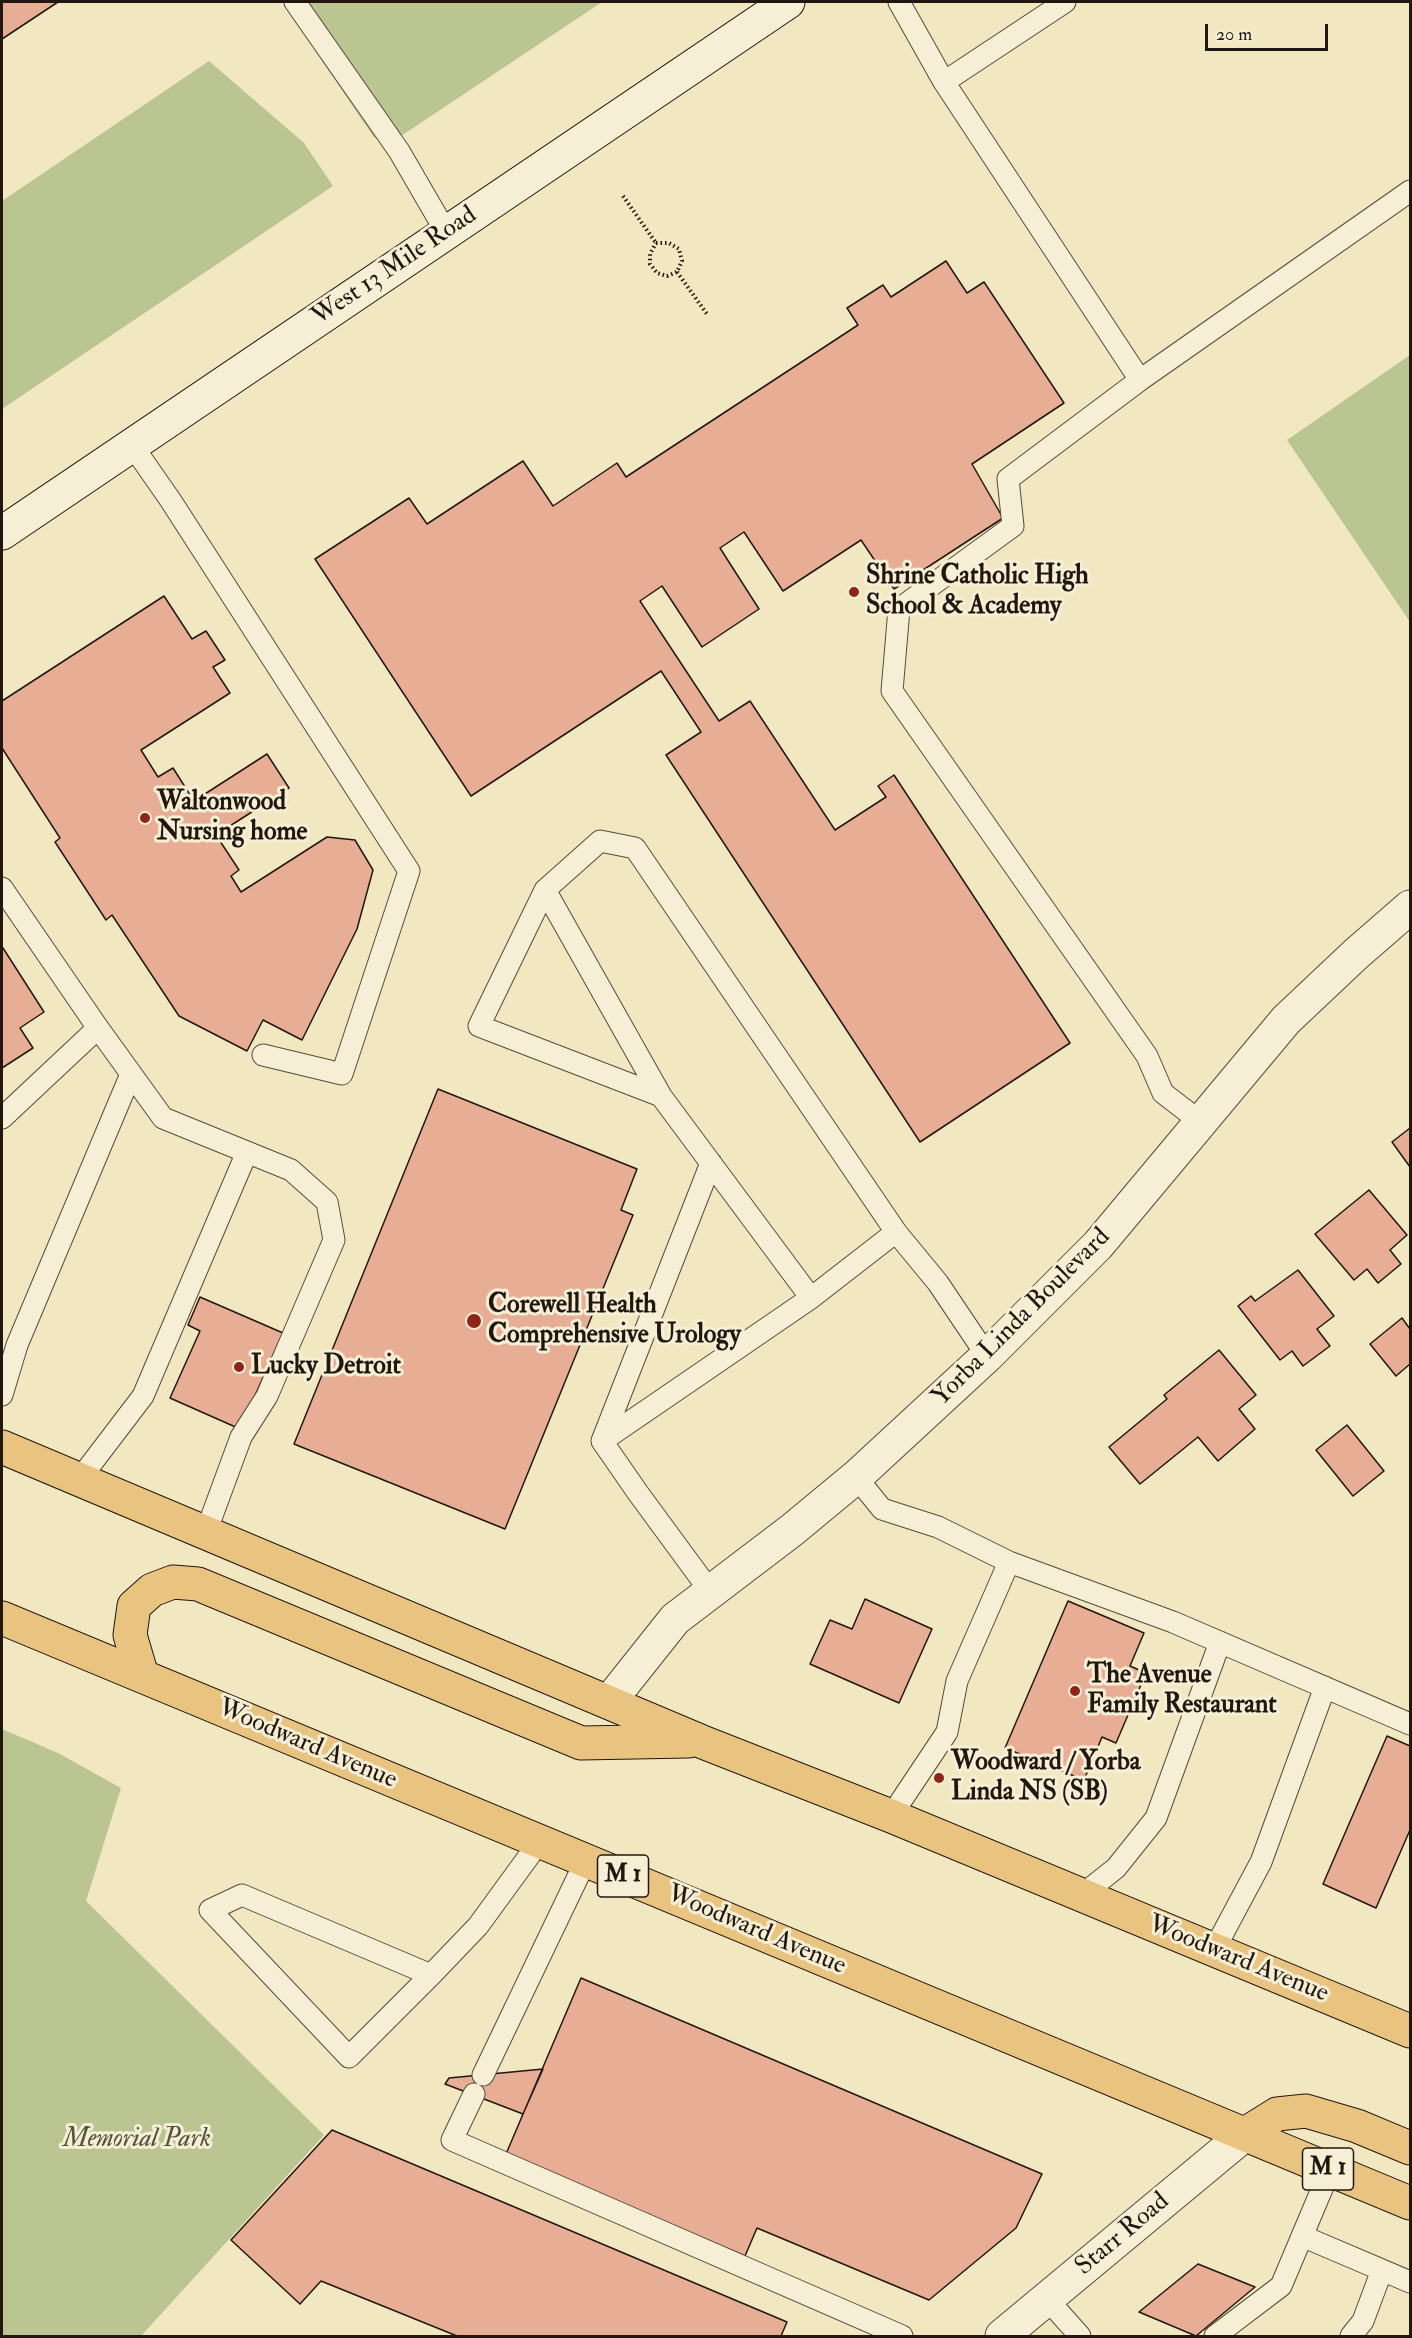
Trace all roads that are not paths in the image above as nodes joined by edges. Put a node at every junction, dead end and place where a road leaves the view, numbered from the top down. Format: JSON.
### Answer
{"nodes":[{"id":1,"x":295,"y":2,"type":"edge"},
{"id":2,"x":788,"y":2,"type":"edge"},
{"id":3,"x":899,"y":2,"type":"edge"},
{"id":4,"x":1065,"y":2,"type":"edge"},
{"id":5,"x":944,"y":82,"type":"junction"},
{"id":6,"x":1410,"y":191,"type":"edge"},
{"id":7,"x":446,"y":232,"type":"junction"},
{"id":8,"x":1140,"y":380,"type":"junction"},
{"id":9,"x":132,"y":445,"type":"junction"},
{"id":10,"x":2,"y":533,"type":"edge"},
{"id":11,"x":2,"y":888,"type":"edge"},
{"id":12,"x":545,"y":890,"type":"junction"},
{"id":13,"x":1410,"y":907,"type":"edge"},
{"id":14,"x":98,"y":1028,"type":"junction"},
{"id":15,"x":263,"y":1056,"type":"dead end"},
{"id":16,"x":131,"y":1074,"type":"junction"},
{"id":17,"x":661,"y":1096,"type":"junction"},
{"id":18,"x":2,"y":1118,"type":"edge"},
{"id":19,"x":1202,"y":1123,"type":"junction"},
{"id":20,"x":247,"y":1152,"type":"junction"},
{"id":21,"x":711,"y":1163,"type":"junction"},
{"id":22,"x":896,"y":1232,"type":"junction"},
{"id":23,"x":811,"y":1298,"type":"junction"},
{"id":24,"x":987,"y":1356,"type":"junction"},
{"id":25,"x":2,"y":1395,"type":"edge"},
{"id":26,"x":602,"y":1441,"type":"junction"},
{"id":27,"x":2,"y":1447,"type":"edge"},
{"id":28,"x":856,"y":1477,"type":"junction"},
{"id":29,"x":79,"y":1480,"type":"junction"},
{"id":30,"x":206,"y":1532,"type":"junction"},
{"id":31,"x":1009,"y":1562,"type":"junction"},
{"id":32,"x":710,"y":1591,"type":"junction"},
{"id":33,"x":2,"y":1618,"type":"edge"},
{"id":34,"x":1220,"y":1642,"type":"junction"},
{"id":35,"x":142,"y":1676,"type":"junction"},
{"id":36,"x":1325,"y":1687,"type":"junction"},
{"id":37,"x":609,"y":1702,"type":"junction"},
{"id":38,"x":1410,"y":1724,"type":"edge"},
{"id":39,"x":700,"y":1740,"type":"junction"},
{"id":40,"x":891,"y":1816,"type":"junction"},
{"id":41,"x":540,"y":1841,"type":"junction"},
{"id":42,"x":586,"y":1860,"type":"junction"},
{"id":43,"x":1082,"y":1895,"type":"junction"},
{"id":44,"x":1214,"y":1950,"type":"junction"},
{"id":45,"x":430,"y":1975,"type":"junction"},
{"id":46,"x":1409,"y":2027,"type":"edge"},
{"id":47,"x":483,"y":2075,"type":"dead end"},
{"id":48,"x":474,"y":2094,"type":"dead end"},
{"id":49,"x":1245,"y":2134,"type":"junction"},
{"id":50,"x":1410,"y":2148,"type":"edge"},
{"id":51,"x":1330,"y":2170,"type":"junction"},
{"id":52,"x":1410,"y":2203,"type":"edge"},
{"id":53,"x":1302,"y":2236,"type":"junction"},
{"id":54,"x":1382,"y":2270,"type":"junction"},
{"id":55,"x":1410,"y":2282,"type":"edge"},
{"id":56,"x":1047,"y":2299,"type":"junction"},
{"id":57,"x":902,"y":2337,"type":"edge"},
{"id":58,"x":1002,"y":2337,"type":"edge"},
{"id":59,"x":1080,"y":2337,"type":"edge"},
{"id":60,"x":1215,"y":2337,"type":"edge"},
{"id":61,"x":1351,"y":2337,"type":"edge"}],
"edges":[{"from":1,"to":7,"type":"lane"},
{"from":2,"to":7,"type":"street","name":"West 13 Mile Road"},
{"from":3,"to":5,"type":"lane"},
{"from":4,"to":5,"type":"lane"},
{"from":5,"to":8,"type":"lane"},
{"from":6,"to":8,"type":"lane"},
{"from":7,"to":9,"type":"street","name":"West 13 Mile Road"},
{"from":8,"to":19,"type":"lane"},
{"from":9,"to":10,"type":"street","name":"West 13 Mile Road"},
{"from":9,"to":15,"type":"lane"},
{"from":11,"to":14,"type":"lane"},
{"from":12,"to":17,"type":"lane"},
{"from":12,"to":17,"type":"lane"},
{"from":12,"to":22,"type":"lane"},
{"from":13,"to":19,"type":"street","name":"Yorba Linda Boulevard"},
{"from":14,"to":16,"type":"lane"},
{"from":14,"to":18,"type":"lane"},
{"from":16,"to":20,"type":"lane"},
{"from":16,"to":25,"type":"lane"},
{"from":17,"to":21,"type":"lane"},
{"from":19,"to":24,"type":"street","name":"Yorba Linda Boulevard"},
{"from":20,"to":29,"type":"lane"},
{"from":20,"to":30,"type":"lane"},
{"from":21,"to":23,"type":"lane"},
{"from":21,"to":26,"type":"lane"},
{"from":22,"to":23,"type":"lane"},
{"from":22,"to":24,"type":"lane"},
{"from":23,"to":26,"type":"lane"},
{"from":24,"to":28,"type":"street","name":"Yorba Linda Boulevard"},
{"from":26,"to":32,"type":"lane"},
{"from":27,"to":29,"type":"main road","name":"Woodward Avenue"},
{"from":28,"to":31,"type":"lane"},
{"from":28,"to":32,"type":"street","name":"Yorba Linda Boulevard"},
{"from":29,"to":30,"type":"main road","name":"Woodward Avenue"},
{"from":30,"to":37,"type":"main road","name":"Woodward Avenue"},
{"from":31,"to":34,"type":"lane"},
{"from":31,"to":40,"type":"lane"},
{"from":32,"to":37,"type":"street","name":"Yorba Linda Boulevard"},
{"from":33,"to":35,"type":"main road","name":"Woodward Avenue","number":"M 1"},
{"from":34,"to":36,"type":"lane"},
{"from":34,"to":43,"type":"lane"},
{"from":35,"to":39,"type":"main road"},
{"from":35,"to":41,"type":"main road","name":"Woodward Avenue","number":"M 1"},
{"from":36,"to":38,"type":"lane"},
{"from":36,"to":44,"type":"lane"},
{"from":37,"to":39,"type":"main road","name":"Woodward Avenue"},
{"from":39,"to":40,"type":"main road","name":"Woodward Avenue"},
{"from":40,"to":43,"type":"main road","name":"Woodward Avenue"},
{"from":41,"to":42,"type":"main road","name":"Woodward Avenue","number":"M 1"},
{"from":41,"to":45,"type":"lane"},
{"from":42,"to":47,"type":"lane"},
{"from":42,"to":49,"type":"main road","name":"Woodward Avenue","number":"M 1"},
{"from":43,"to":44,"type":"main road","name":"Woodward Avenue"},
{"from":44,"to":46,"type":"main road","name":"Woodward Avenue"},
{"from":45,"to":45,"type":"lane"},
{"from":48,"to":57,"type":"lane"},
{"from":49,"to":50,"type":"main road"},
{"from":49,"to":51,"type":"main road","name":"Woodward Avenue","number":"M 1"},
{"from":49,"to":56,"type":"street","name":"Starr Road"},
{"from":51,"to":52,"type":"main road","name":"Woodward Avenue","number":"M 1"},
{"from":51,"to":53,"type":"lane"},
{"from":53,"to":54,"type":"lane"},
{"from":53,"to":60,"type":"lane"},
{"from":54,"to":55,"type":"lane"},
{"from":54,"to":61,"type":"lane"},
{"from":56,"to":58,"type":"street","name":"Starr Road"},
{"from":56,"to":59,"type":"lane"}]}
